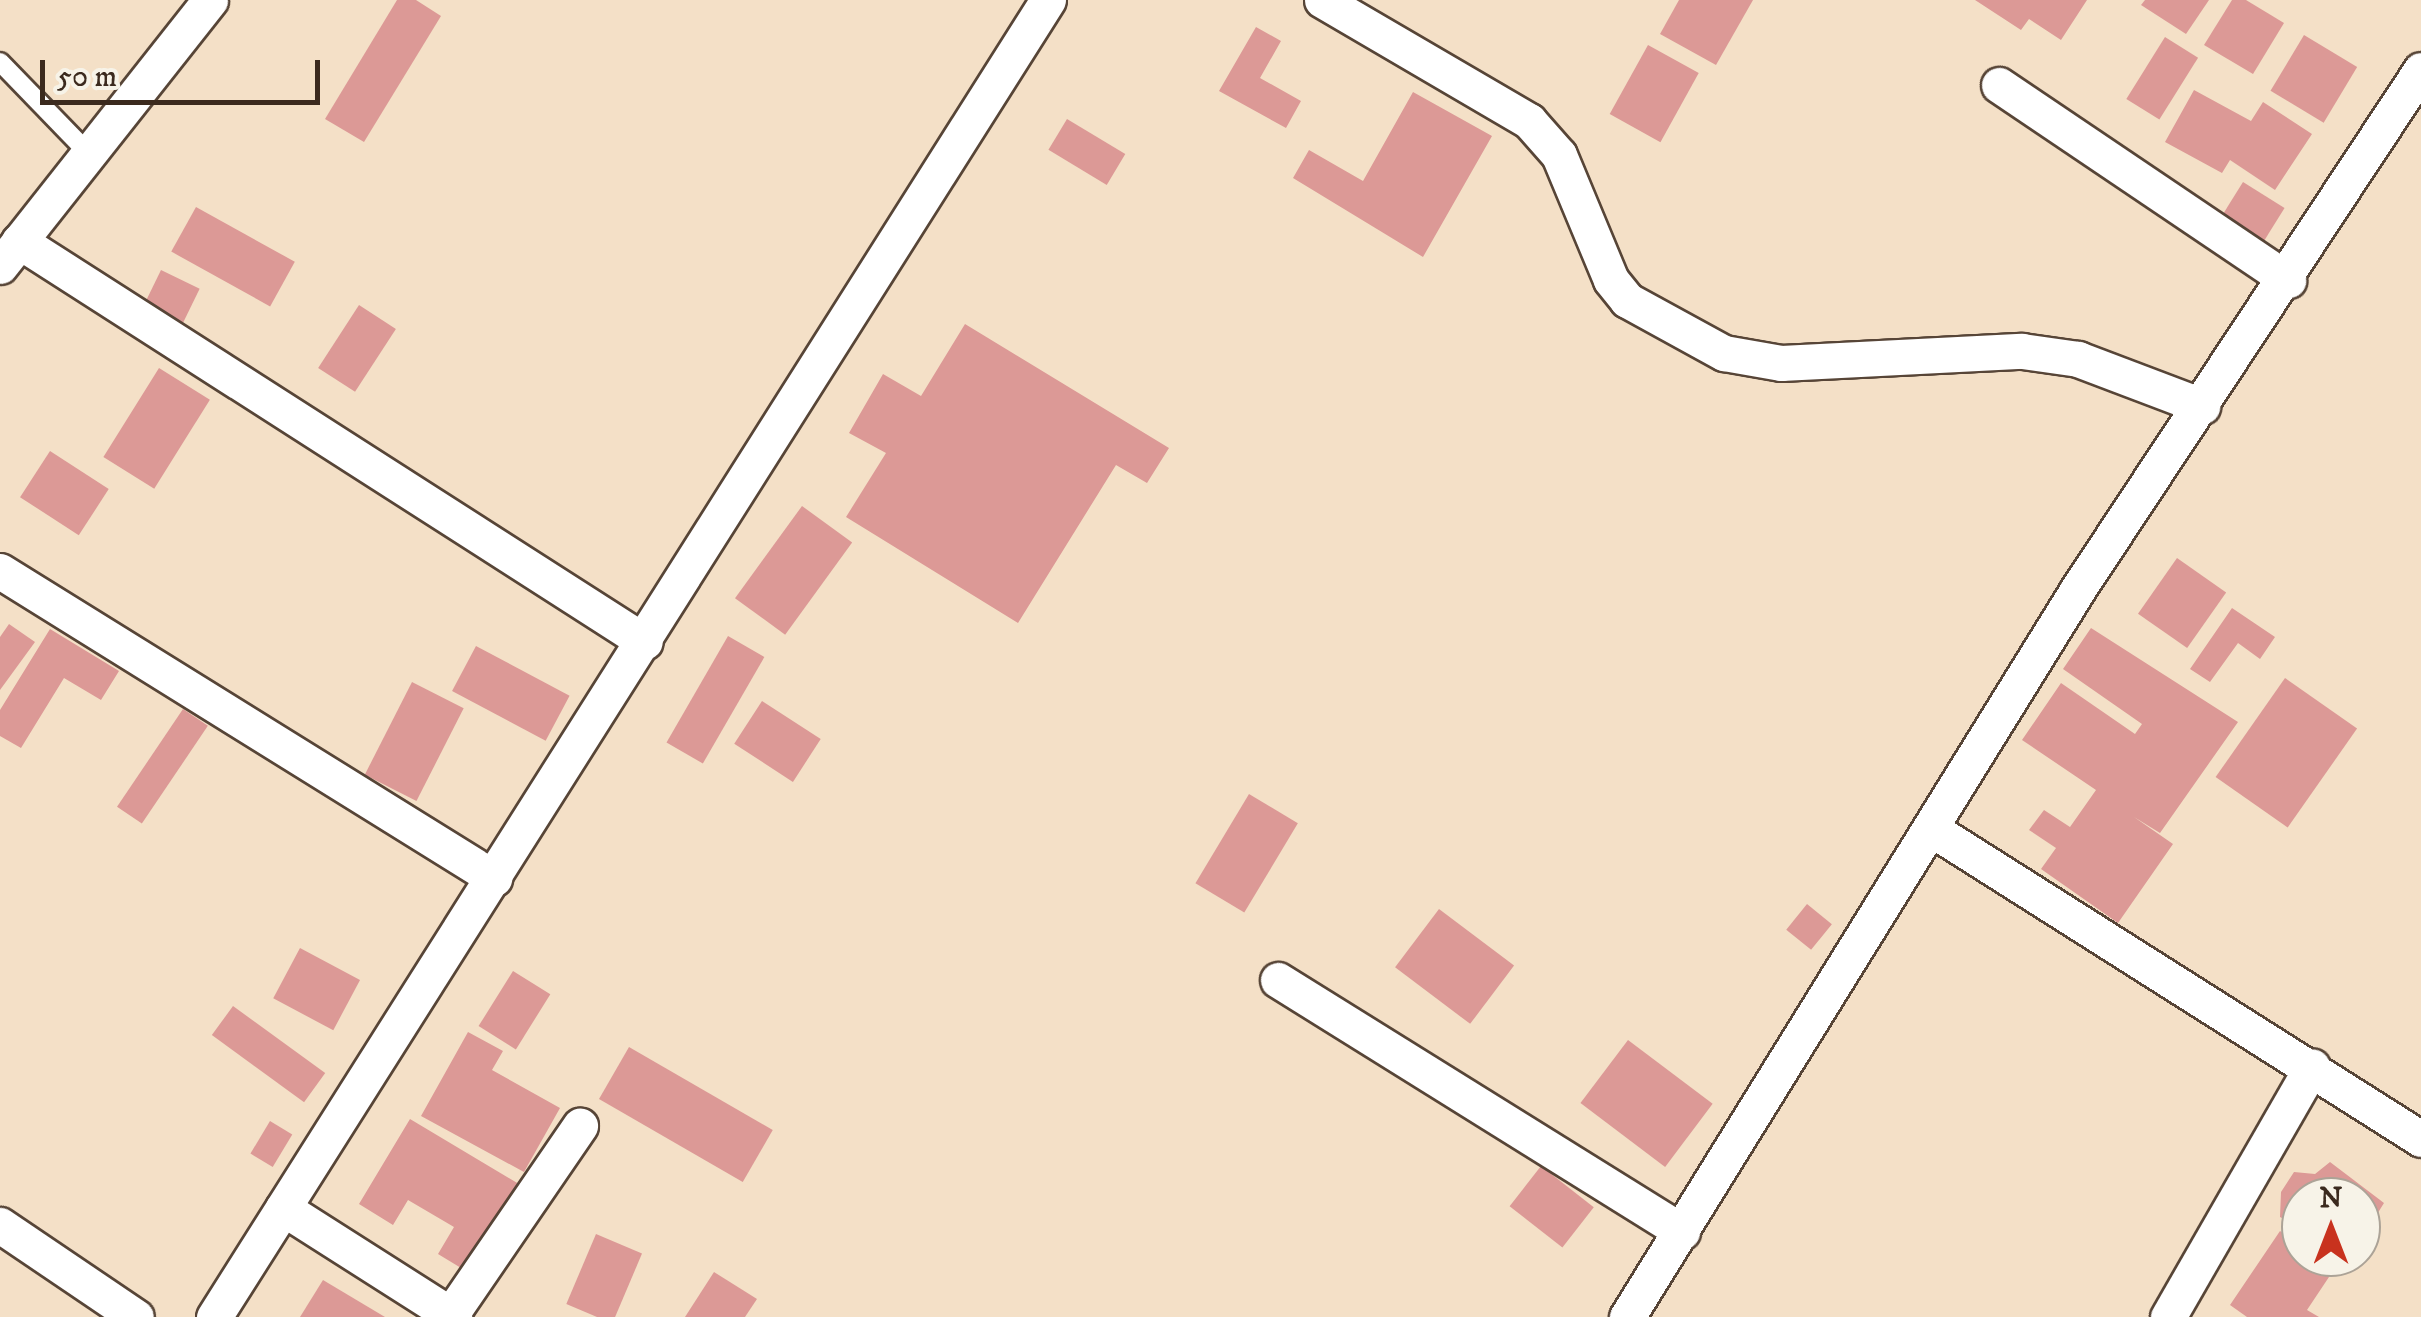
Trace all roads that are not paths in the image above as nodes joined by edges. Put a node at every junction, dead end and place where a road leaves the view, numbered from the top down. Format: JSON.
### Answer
{"nodes":[{"id":1,"x":210,"y":0,"type":"edge"},
{"id":2,"x":1048,"y":0,"type":"edge"},
{"id":3,"x":1322,"y":0,"type":"edge"},
{"id":4,"x":0,"y":62,"type":"edge"},
{"id":5,"x":2421,"y":70,"type":"edge"},
{"id":6,"x":1999,"y":84,"type":"dead end"},
{"id":7,"x":89,"y":154,"type":"junction"},
{"id":8,"x":10,"y":254,"type":"edge"},
{"id":9,"x":2288,"y":280,"type":"junction"},
{"id":10,"x":2202,"y":406,"type":"junction"},
{"id":11,"x":0,"y":571,"type":"edge"},
{"id":12,"x":645,"y":642,"type":"junction"},
{"id":13,"x":1930,"y":828,"type":"junction"},
{"id":14,"x":494,"y":878,"type":"junction"},
{"id":15,"x":1278,"y":980,"type":"dead end"},
{"id":16,"x":2312,"y":1066,"type":"junction"},
{"id":17,"x":580,"y":1126,"type":"dead end"},
{"id":18,"x":2421,"y":1138,"type":"edge"},
{"id":19,"x":284,"y":1208,"type":"junction"},
{"id":20,"x":0,"y":1226,"type":"edge"},
{"id":21,"x":1682,"y":1231,"type":"junction"},
{"id":22,"x":451,"y":1316,"type":"edge"},
{"id":23,"x":136,"y":1317,"type":"edge"},
{"id":24,"x":214,"y":1317,"type":"edge"},
{"id":25,"x":1627,"y":1317,"type":"edge"},
{"id":26,"x":2168,"y":1317,"type":"edge"}],
"edges":[{"from":1,"to":7,"type":"street"},
{"from":2,"to":12,"type":"street"},
{"from":3,"to":10,"type":"street"},
{"from":4,"to":7,"type":"lane"},
{"from":5,"to":9,"type":"street"},
{"from":6,"to":9,"type":"street"},
{"from":7,"to":8,"type":"street"},
{"from":8,"to":12,"type":"street"},
{"from":9,"to":10,"type":"street"},
{"from":10,"to":13,"type":"street"},
{"from":11,"to":14,"type":"street"},
{"from":12,"to":14,"type":"street"},
{"from":13,"to":16,"type":"street"},
{"from":13,"to":21,"type":"street"},
{"from":14,"to":19,"type":"street"},
{"from":15,"to":21,"type":"street"},
{"from":16,"to":18,"type":"street"},
{"from":16,"to":26,"type":"street"},
{"from":17,"to":22,"type":"street"},
{"from":19,"to":22,"type":"street"},
{"from":19,"to":24,"type":"street"},
{"from":20,"to":23,"type":"street"},
{"from":21,"to":25,"type":"street"}]}
